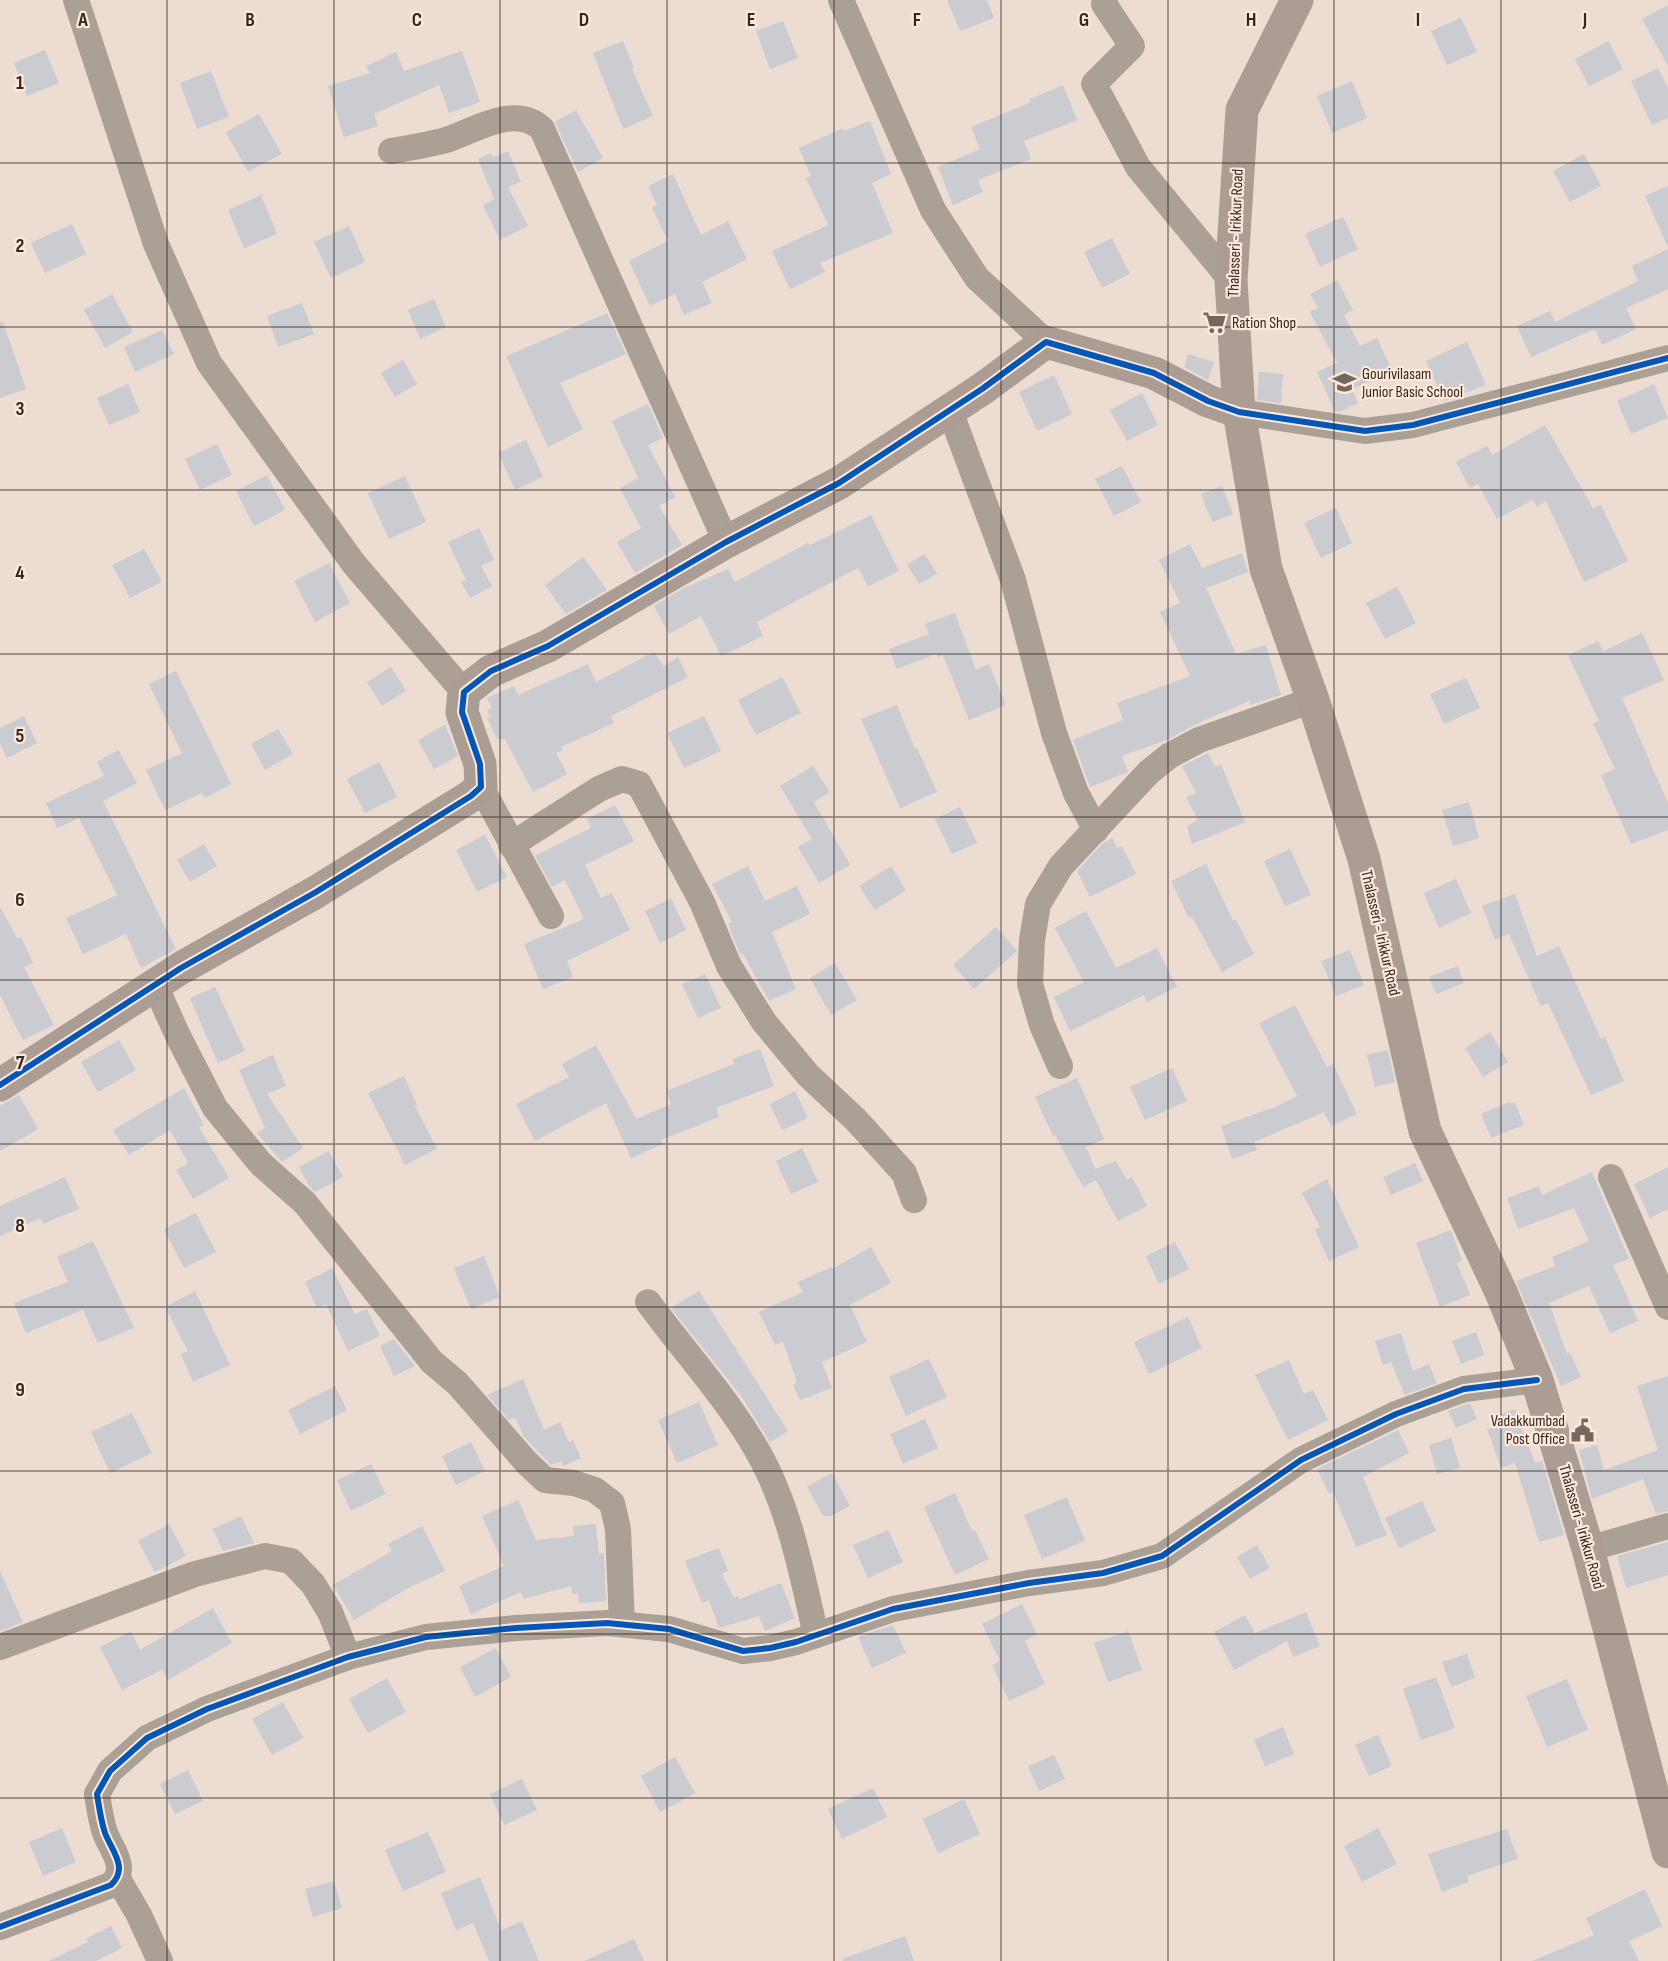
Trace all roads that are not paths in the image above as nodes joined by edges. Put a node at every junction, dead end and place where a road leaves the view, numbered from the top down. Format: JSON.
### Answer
{"nodes":[{"id":1,"x":76,"y":0,"type":"edge"},
{"id":2,"x":841,"y":0,"type":"edge"},
{"id":3,"x":1105,"y":0,"type":"edge"},
{"id":4,"x":1297,"y":0,"type":"edge"},
{"id":5,"x":391,"y":152,"type":"dead end"},
{"id":6,"x":1232,"y":280,"type":"junction"},
{"id":7,"x":1046,"y":342,"type":"junction"},
{"id":8,"x":1668,"y":358,"type":"edge"},
{"id":9,"x":950,"y":411,"type":"junction"},
{"id":10,"x":1239,"y":412,"type":"junction"},
{"id":11,"x":726,"y":542,"type":"junction"},
{"id":12,"x":464,"y":692,"type":"junction"},
{"id":13,"x":1313,"y":700,"type":"junction"},
{"id":14,"x":481,"y":787,"type":"junction"},
{"id":15,"x":1096,"y":830,"type":"junction"},
{"id":16,"x":511,"y":845,"type":"junction"},
{"id":17,"x":551,"y":916,"type":"dead end"},
{"id":18,"x":155,"y":985,"type":"junction"},
{"id":19,"x":1060,"y":1066,"type":"dead end"},
{"id":20,"x":0,"y":1085,"type":"edge"},
{"id":21,"x":1611,"y":1177,"type":"dead end"},
{"id":22,"x":914,"y":1200,"type":"dead end"},
{"id":23,"x":648,"y":1302,"type":"dead end"},
{"id":24,"x":1668,"y":1307,"type":"edge"},
{"id":25,"x":1538,"y":1380,"type":"junction"},
{"id":26,"x":1668,"y":1526,"type":"edge"},
{"id":27,"x":1588,"y":1549,"type":"junction"},
{"id":28,"x":622,"y":1624,"type":"junction"},
{"id":29,"x":816,"y":1635,"type":"junction"},
{"id":30,"x":0,"y":1647,"type":"edge"},
{"id":31,"x":348,"y":1657,"type":"junction"},
{"id":32,"x":1658,"y":1775,"type":"edge"},
{"id":33,"x":1668,"y":1852,"type":"edge"},
{"id":34,"x":118,"y":1879,"type":"junction"},
{"id":35,"x":0,"y":1927,"type":"edge"},
{"id":36,"x":160,"y":1961,"type":"edge"}],
"edges":[{"from":1,"to":12,"type":"street"},
{"from":2,"to":7,"type":"street"},
{"from":3,"to":6,"type":"street"},
{"from":4,"to":6,"type":"main road","name":"Thalasseri - Irikkur Road"},
{"from":5,"to":11,"type":"street"},
{"from":6,"to":10,"type":"main road","name":"Thalasseri - Irikkur Road"},
{"from":7,"to":9,"type":"main road"},
{"from":7,"to":10,"type":"main road"},
{"from":8,"to":10,"type":"street"},
{"from":9,"to":11,"type":"main road"},
{"from":9,"to":15,"type":"street"},
{"from":10,"to":13,"type":"main road","name":"Thalasseri - Irikkur Road"},
{"from":11,"to":12,"type":"main road"},
{"from":12,"to":14,"type":"main road"},
{"from":13,"to":15,"type":"street"},
{"from":13,"to":25,"type":"main road","name":"Thalasseri - Irikkur Road"},
{"from":14,"to":16,"type":"street"},
{"from":14,"to":18,"type":"main road"},
{"from":15,"to":19,"type":"street"},
{"from":16,"to":17,"type":"street"},
{"from":16,"to":22,"type":"street"},
{"from":18,"to":20,"type":"main road"},
{"from":18,"to":28,"type":"street"},
{"from":21,"to":24,"type":"street"},
{"from":23,"to":29,"type":"street"},
{"from":25,"to":27,"type":"main road","name":"Thalasseri - Irikkur Road"},
{"from":25,"to":29,"type":"street"},
{"from":26,"to":27,"type":"street"},
{"from":27,"to":32,"type":"main road","name":"Thalasseri - Irikkur Road"},
{"from":28,"to":29,"type":"street"},
{"from":28,"to":31,"type":"street"},
{"from":30,"to":31,"type":"street"},
{"from":31,"to":34,"type":"street"},
{"from":32,"to":33,"type":"main road","name":"Thalasseri - Irikkur Road"},
{"from":34,"to":35,"type":"street"},
{"from":34,"to":36,"type":"street"}]}
